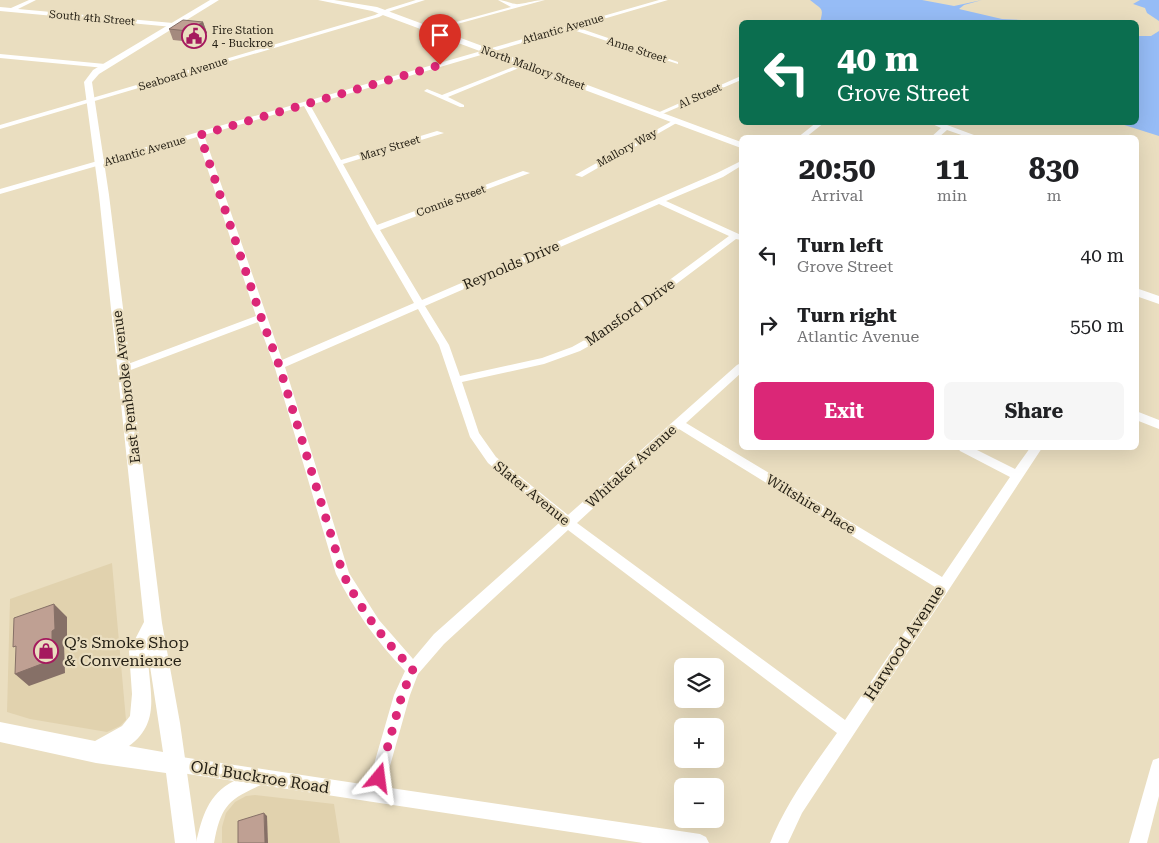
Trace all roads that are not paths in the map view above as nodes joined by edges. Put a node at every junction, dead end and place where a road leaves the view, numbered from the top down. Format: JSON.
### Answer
{"nodes":[{"id":1,"x":33,"y":0,"type":"edge"},
{"id":2,"x":215,"y":0,"type":"edge"},
{"id":3,"x":322,"y":0,"type":"edge"},
{"id":4,"x":344,"y":0,"type":"edge"},
{"id":5,"x":397,"y":0,"type":"edge"},
{"id":6,"x":422,"y":0,"type":"edge"},
{"id":7,"x":501,"y":0,"type":"edge"},
{"id":8,"x":542,"y":0,"type":"edge"},
{"id":9,"x":646,"y":0,"type":"edge"},
{"id":10,"x":665,"y":0,"type":"edge"},
{"id":11,"x":654,"y":3,"type":"junction"},
{"id":12,"x":516,"y":7,"type":"junction"},
{"id":13,"x":0,"y":9,"type":"edge"},
{"id":14,"x":11,"y":10,"type":"junction"},
{"id":15,"x":386,"y":12,"type":"junction"},
{"id":16,"x":0,"y":16,"type":"edge"},
{"id":17,"x":173,"y":25,"type":"junction"},
{"id":18,"x":437,"y":28,"type":"junction"},
{"id":19,"x":569,"y":28,"type":"junction"},
{"id":20,"x":491,"y":50,"type":"junction"},
{"id":21,"x":0,"y":56,"type":"edge"},
{"id":22,"x":676,"y":63,"type":"dead end"},
{"id":23,"x":523,"y":65,"type":"junction"},
{"id":24,"x":105,"y":66,"type":"junction"},
{"id":25,"x":739,"y":79,"type":"edge"},
{"id":26,"x":427,"y":91,"type":"dead end"},
{"id":27,"x":443,"y":98,"type":"junction"},
{"id":28,"x":90,"y":102,"type":"junction"},
{"id":29,"x":306,"y":104,"type":"junction"},
{"id":30,"x":462,"y":106,"type":"dead end"},
{"id":31,"x":662,"y":113,"type":"junction"},
{"id":32,"x":676,"y":121,"type":"junction"},
{"id":33,"x":818,"y":125,"type":"edge"},
{"id":34,"x":940,"y":125,"type":"edge"},
{"id":35,"x":0,"y":127,"type":"edge"},
{"id":36,"x":946,"y":127,"type":"junction"},
{"id":37,"x":440,"y":133,"type":"dead end"},
{"id":38,"x":200,"y":135,"type":"junction"},
{"id":39,"x":804,"y":135,"type":"edge"},
{"id":40,"x":937,"y":135,"type":"edge"},
{"id":41,"x":971,"y":135,"type":"edge"},
{"id":42,"x":739,"y":138,"type":"edge"},
{"id":43,"x":739,"y":144,"type":"edge"},
{"id":44,"x":339,"y":163,"type":"junction"},
{"id":45,"x":99,"y":164,"type":"junction"},
{"id":46,"x":739,"y":164,"type":"edge"},
{"id":47,"x":526,"y":173,"type":"dead end"},
{"id":48,"x":578,"y":175,"type":"dead end"},
{"id":49,"x":0,"y":192,"type":"edge"},
{"id":50,"x":659,"y":201,"type":"junction"},
{"id":51,"x":375,"y":229,"type":"junction"},
{"id":52,"x":738,"y":237,"type":"edge"},
{"id":53,"x":1139,"y":285,"type":"edge"},
{"id":54,"x":1159,"y":292,"type":"edge"},
{"id":55,"x":1139,"y":293,"type":"edge"},
{"id":56,"x":1159,"y":300,"type":"edge"},
{"id":57,"x":419,"y":304,"type":"junction"},
{"id":58,"x":261,"y":317,"type":"junction"},
{"id":59,"x":279,"y":365,"type":"junction"},
{"id":60,"x":124,"y":369,"type":"junction"},
{"id":61,"x":739,"y":370,"type":"edge"},
{"id":62,"x":456,"y":380,"type":"junction"},
{"id":63,"x":1139,"y":416,"type":"edge"},
{"id":64,"x":679,"y":424,"type":"junction"},
{"id":65,"x":1159,"y":425,"type":"edge"},
{"id":66,"x":968,"y":450,"type":"edge"},
{"id":67,"x":1034,"y":450,"type":"edge"},
{"id":68,"x":1016,"y":474,"type":"junction"},
{"id":69,"x":568,"y":523,"type":"junction"},
{"id":70,"x":943,"y":584,"type":"junction"},
{"id":71,"x":153,"y":623,"type":"junction"},
{"id":72,"x":413,"y":669,"type":"junction"},
{"id":73,"x":847,"y":731,"type":"junction"},
{"id":74,"x":0,"y":732,"type":"edge"},
{"id":75,"x":96,"y":752,"type":"junction"},
{"id":76,"x":175,"y":764,"type":"junction"},
{"id":77,"x":1159,"y":766,"type":"edge"},
{"id":78,"x":262,"y":776,"type":"junction"},
{"id":79,"x":374,"y":794,"type":"junction"},
{"id":80,"x":186,"y":843,"type":"edge"},
{"id":81,"x":206,"y":843,"type":"edge"},
{"id":82,"x":700,"y":843,"type":"edge"},
{"id":83,"x":779,"y":843,"type":"edge"},
{"id":84,"x":1138,"y":843,"type":"edge"}],
"edges":[{"from":1,"to":14,"type":"street"},
{"from":2,"to":17,"type":"main road","name":"East Pembroke Avenue"},
{"from":3,"to":15,"type":"main road","name":"North Mallory Street"},
{"from":4,"to":15,"type":"main road","name":"North Mallory Street"},
{"from":5,"to":15,"type":"street"},
{"from":6,"to":15,"type":"street","name":"Seaboard Avenue"},
{"from":7,"to":12,"type":"street"},
{"from":8,"to":12,"type":"street"},
{"from":9,"to":11,"type":"street"},
{"from":10,"to":11,"type":"street","name":"Atlantic Avenue"},
{"from":11,"to":19,"type":"street","name":"Atlantic Avenue"},
{"from":12,"to":18,"type":"street"},
{"from":13,"to":14,"type":"street","name":"South 4th Street"},
{"from":14,"to":16,"type":"street"},
{"from":14,"to":17,"type":"street","name":"South 4th Street"},
{"from":15,"to":18,"type":"main road","name":"North Mallory Street"},
{"from":15,"to":20,"type":"main road","name":"North Mallory Street"},
{"from":15,"to":28,"type":"street","name":"Seaboard Avenue"},
{"from":17,"to":24,"type":"main road","name":"East Pembroke Avenue"},
{"from":18,"to":20,"type":"main road","name":"North Mallory Street"},
{"from":19,"to":20,"type":"street","name":"Atlantic Avenue"},
{"from":19,"to":22,"type":"street","name":"Anne Street"},
{"from":20,"to":23,"type":"main road","name":"North Mallory Street"},
{"from":20,"to":29,"type":"street","name":"Atlantic Avenue"},
{"from":20,"to":31,"type":"main road","name":"North Mallory Street"},
{"from":21,"to":24,"type":"street"},
{"from":23,"to":27,"type":"street"},
{"from":23,"to":31,"type":"main road","name":"North Mallory Street"},
{"from":24,"to":28,"type":"main road","name":"East Pembroke Avenue"},
{"from":25,"to":31,"type":"street","name":"Al Street"},
{"from":26,"to":27,"type":"street"},
{"from":27,"to":30,"type":"street"},
{"from":28,"to":35,"type":"street","name":"Seaboard Avenue"},
{"from":28,"to":45,"type":"main road","name":"East Pembroke Avenue"},
{"from":29,"to":38,"type":"street","name":"Atlantic Avenue"},
{"from":29,"to":44,"type":"street","name":"Slater Avenue"},
{"from":31,"to":32,"type":"main road","name":"North Mallory Street"},
{"from":31,"to":42,"type":"main road","name":"North Mallory Street"},
{"from":32,"to":43,"type":"main road","name":"North Mallory Street"},
{"from":32,"to":48,"type":"street","name":"Mallory Way"},
{"from":33,"to":39,"type":"street"},
{"from":34,"to":36,"type":"street"},
{"from":36,"to":40,"type":"street"},
{"from":36,"to":41,"type":"street"},
{"from":37,"to":44,"type":"street","name":"Mary Street"},
{"from":38,"to":45,"type":"street","name":"Atlantic Avenue"},
{"from":38,"to":58,"type":"street"},
{"from":44,"to":51,"type":"street","name":"Slater Avenue"},
{"from":45,"to":49,"type":"street","name":"Atlantic Avenue"},
{"from":45,"to":60,"type":"main road","name":"East Pembroke Avenue"},
{"from":46,"to":50,"type":"street","name":"Reynolds Drive"},
{"from":47,"to":51,"type":"street","name":"Connie Street"},
{"from":50,"to":52,"type":"street"},
{"from":50,"to":57,"type":"street","name":"Reynolds Drive"},
{"from":51,"to":57,"type":"street","name":"Slater Avenue"},
{"from":52,"to":62,"type":"street","name":"Mansford Drive"},
{"from":53,"to":54,"type":"main road"},
{"from":55,"to":56,"type":"main road"},
{"from":57,"to":59,"type":"street","name":"Reynolds Drive"},
{"from":57,"to":62,"type":"street","name":"Slater Avenue"},
{"from":58,"to":59,"type":"street"},
{"from":58,"to":60,"type":"street"},
{"from":59,"to":72,"type":"street"},
{"from":60,"to":71,"type":"main road","name":"East Pembroke Avenue"},
{"from":61,"to":64,"type":"street","name":"Whitaker Avenue"},
{"from":62,"to":69,"type":"street","name":"Slater Avenue"},
{"from":63,"to":65,"type":"street"},
{"from":64,"to":69,"type":"street","name":"Whitaker Avenue"},
{"from":64,"to":70,"type":"street","name":"Wiltshire Place"},
{"from":66,"to":68,"type":"street"},
{"from":67,"to":68,"type":"street","name":"Harwood Avenue"},
{"from":68,"to":70,"type":"street","name":"Harwood Avenue"},
{"from":69,"to":72,"type":"street","name":"Whitaker Avenue"},
{"from":69,"to":73,"type":"street","name":"Slater Avenue"},
{"from":70,"to":73,"type":"street","name":"Harwood Avenue"},
{"from":71,"to":75,"type":"main road"},
{"from":71,"to":76,"type":"main road","name":"East Pembroke Avenue"},
{"from":72,"to":79,"type":"street","name":"Whitaker Avenue"},
{"from":73,"to":83,"type":"street","name":"Harwood Avenue"},
{"from":74,"to":75,"type":"main road","name":"Old Buckroe Road"},
{"from":75,"to":76,"type":"main road","name":"Old Buckroe Road"},
{"from":76,"to":78,"type":"street","name":"Old Buckroe Road"},
{"from":76,"to":80,"type":"main road","name":"East Pembroke Avenue"},
{"from":77,"to":84,"type":"street"},
{"from":78,"to":79,"type":"street","name":"Old Buckroe Road"},
{"from":78,"to":81,"type":"street"},
{"from":79,"to":82,"type":"street","name":"Old Buckroe Road"}]}
